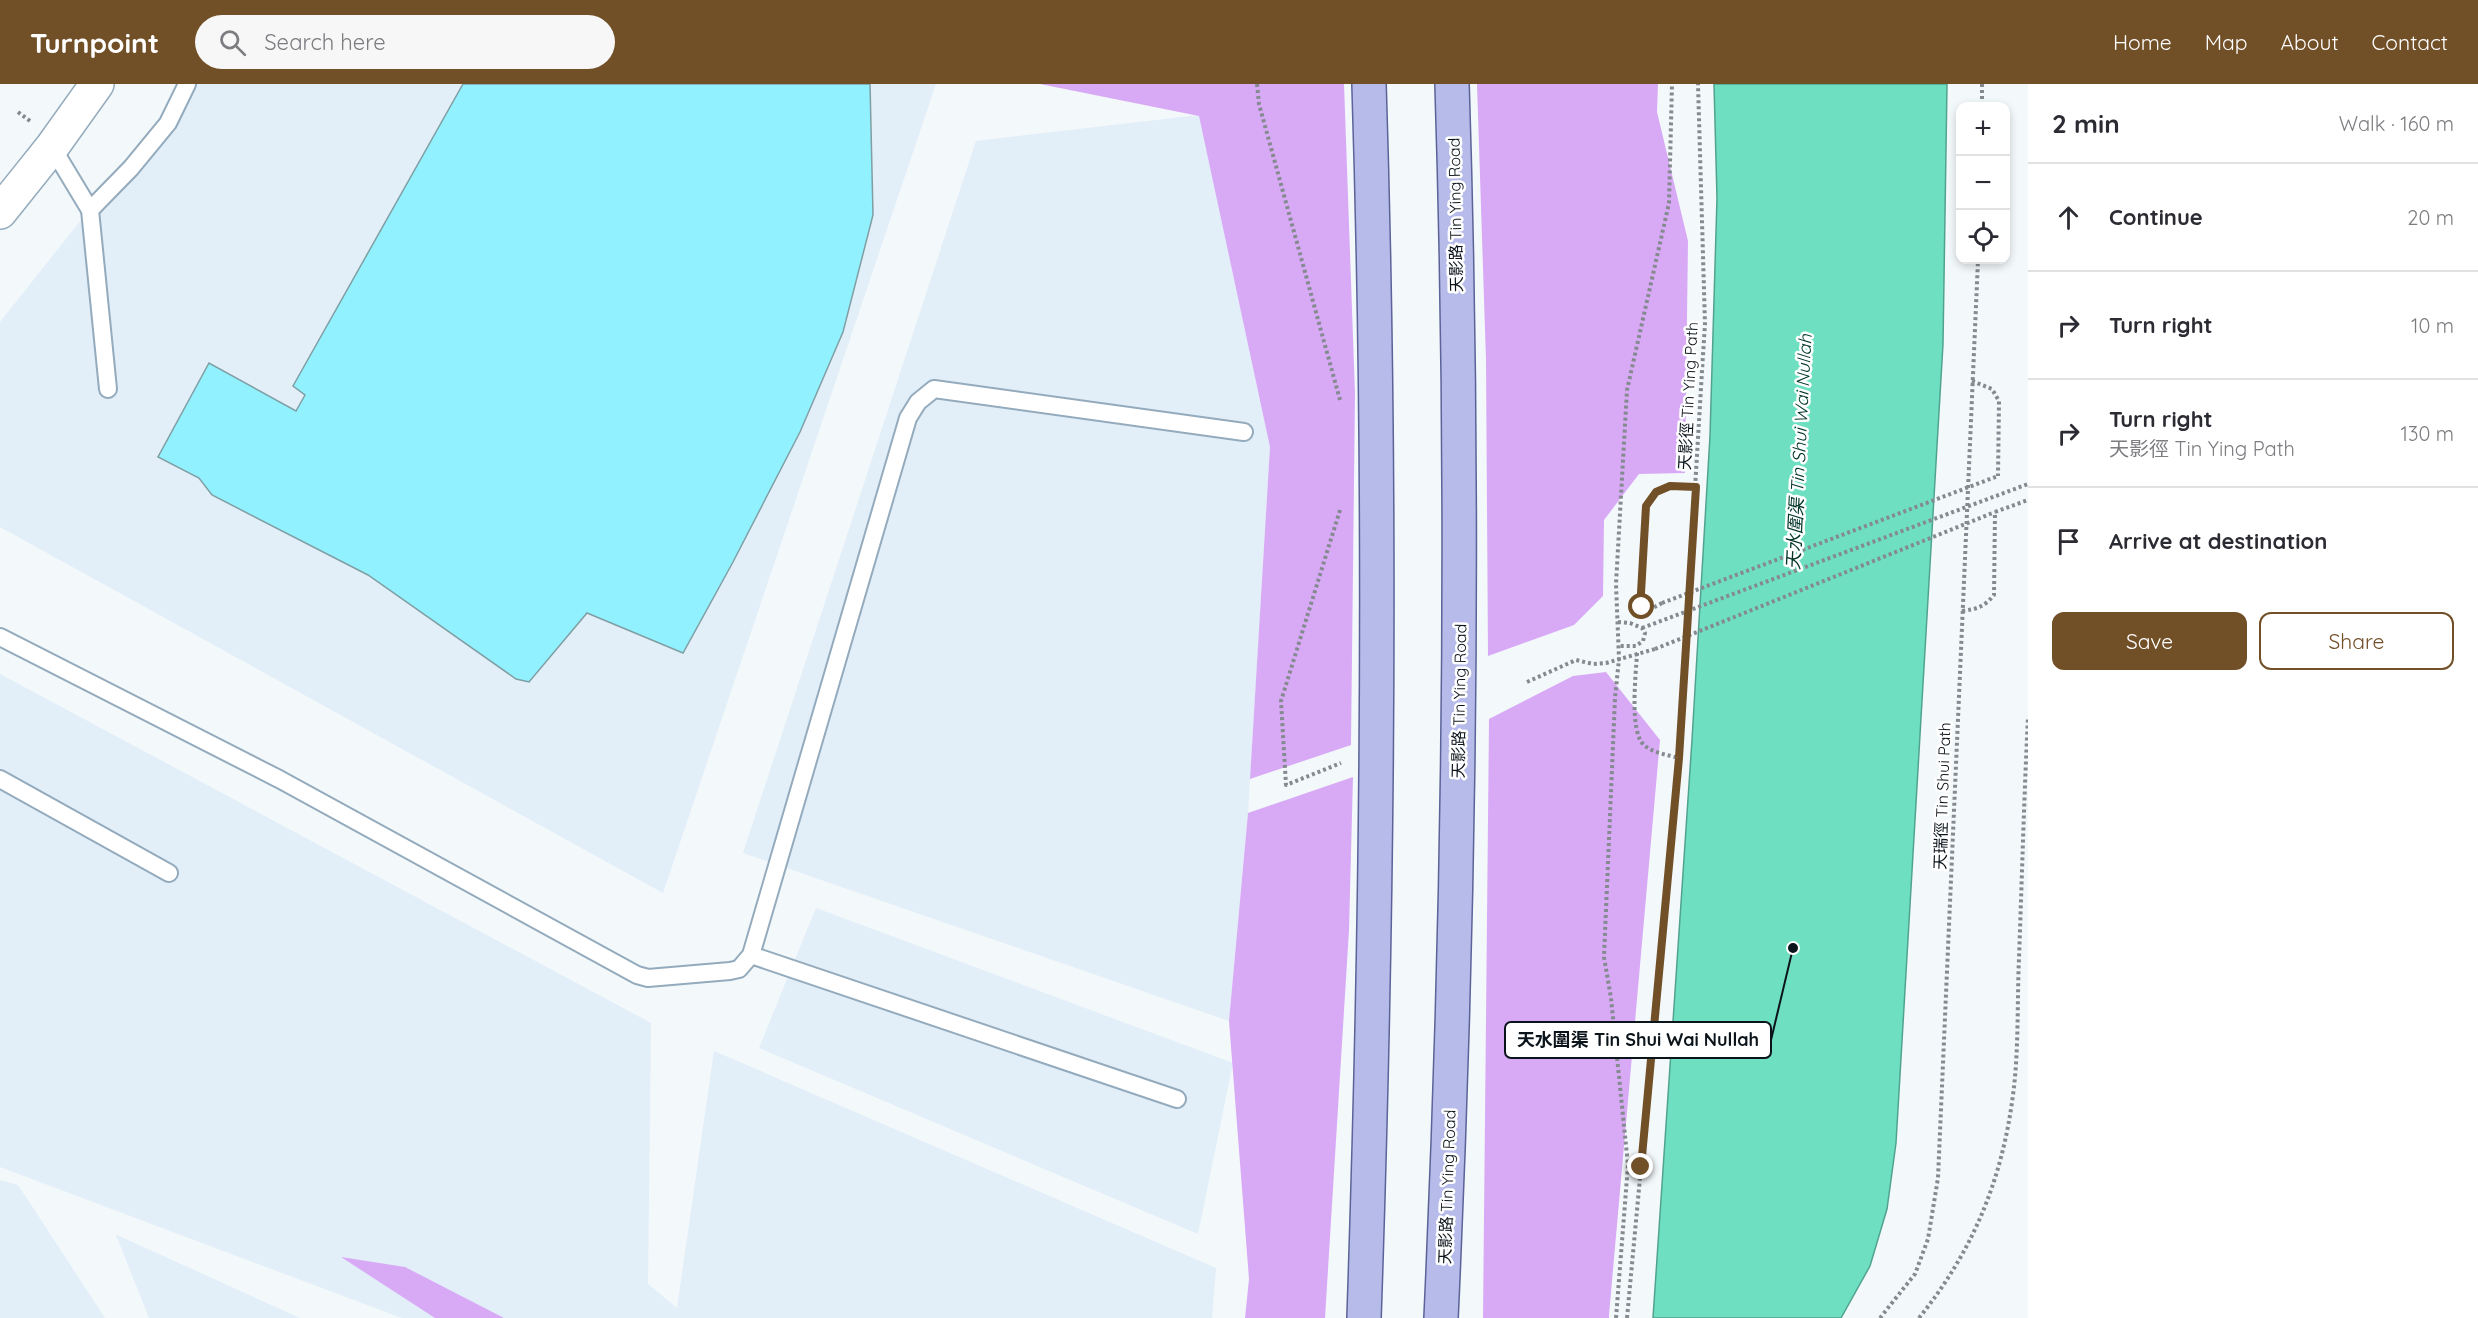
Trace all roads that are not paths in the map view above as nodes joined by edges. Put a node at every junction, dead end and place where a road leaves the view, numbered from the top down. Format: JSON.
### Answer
{"nodes":[{"id":1,"x":97,"y":84,"type":"edge"},
{"id":2,"x":187,"y":84,"type":"edge"},
{"id":3,"x":1369,"y":84,"type":"edge"},
{"id":4,"x":1452,"y":84,"type":"edge"},
{"id":5,"x":52,"y":147,"type":"junction"},
{"id":6,"x":90,"y":210,"type":"junction"},
{"id":7,"x":0,"y":212,"type":"edge"},
{"id":8,"x":108,"y":389,"type":"dead end"},
{"id":9,"x":1244,"y":432,"type":"dead end"},
{"id":10,"x":0,"y":637,"type":"edge"},
{"id":11,"x":0,"y":779,"type":"edge"},
{"id":12,"x":169,"y":873,"type":"dead end"},
{"id":13,"x":751,"y":955,"type":"junction"},
{"id":14,"x":1177,"y":1099,"type":"dead end"},
{"id":15,"x":1364,"y":1318,"type":"edge"},
{"id":16,"x":1441,"y":1318,"type":"edge"}],
"edges":[{"from":1,"to":5,"type":"street"},
{"from":2,"to":6,"type":"lane"},
{"from":3,"to":15,"type":"main road"},
{"from":4,"to":16,"type":"main road","name":"天影路 Tin Ying Road"},
{"from":5,"to":6,"type":"lane"},
{"from":5,"to":7,"type":"street"},
{"from":6,"to":8,"type":"lane"},
{"from":9,"to":13,"type":"lane"},
{"from":10,"to":13,"type":"lane"},
{"from":11,"to":12,"type":"lane"},
{"from":13,"to":14,"type":"lane"}]}
